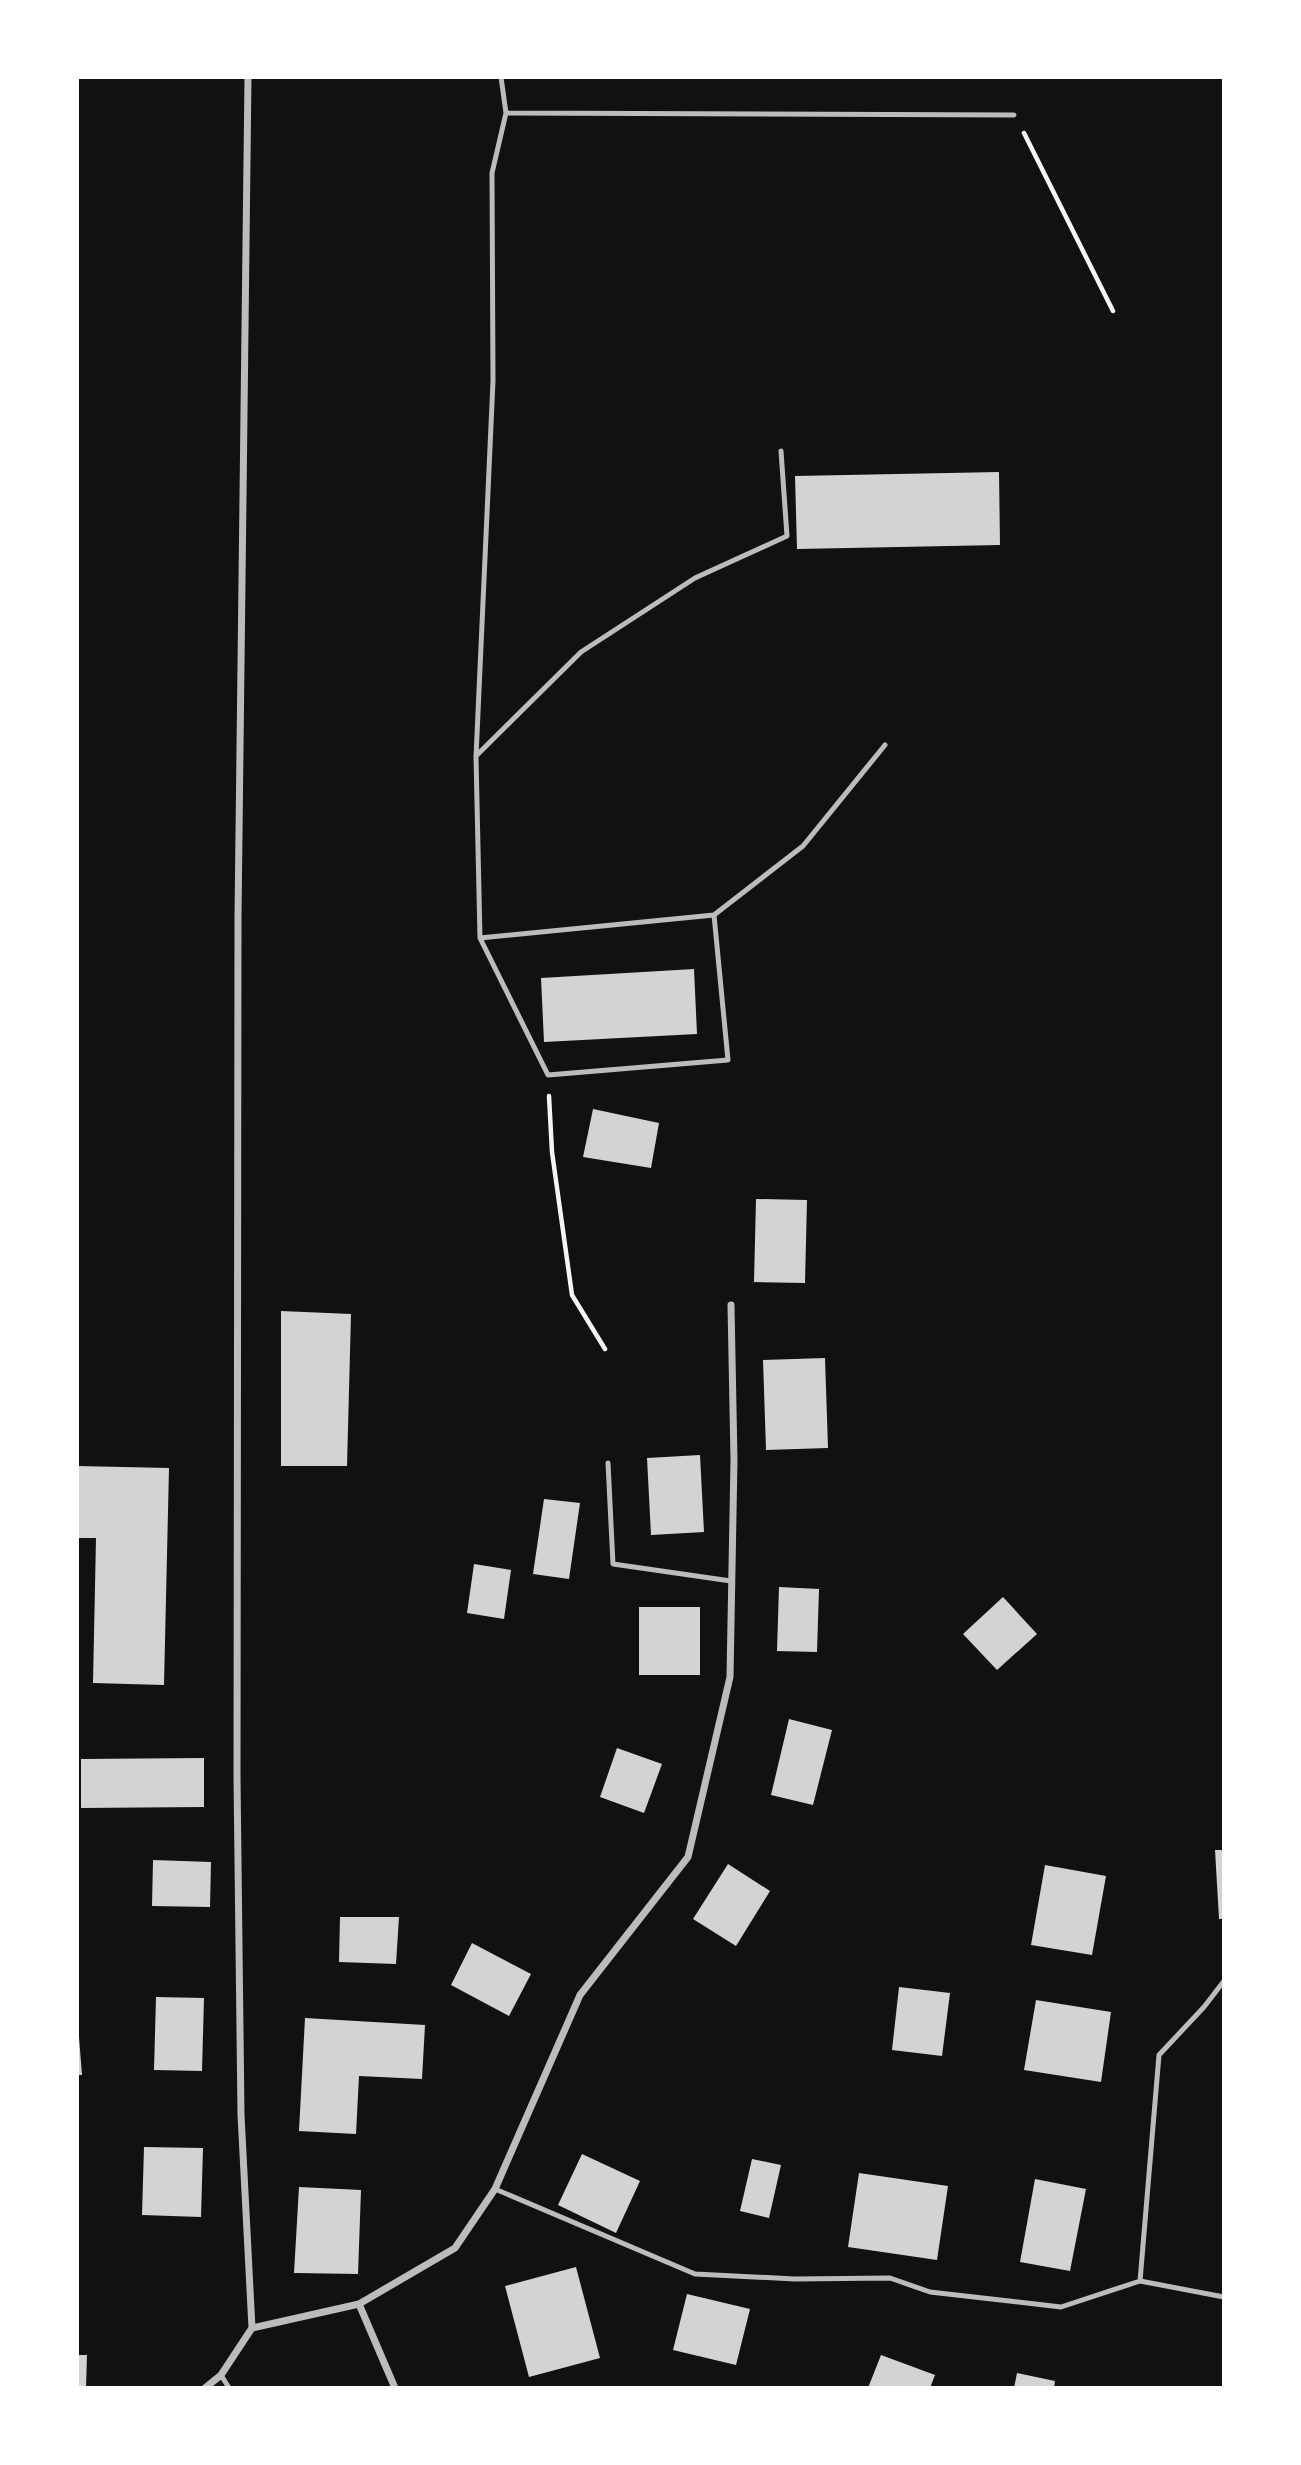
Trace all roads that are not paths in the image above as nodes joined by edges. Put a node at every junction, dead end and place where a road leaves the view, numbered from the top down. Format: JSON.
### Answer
{"nodes":[{"id":1,"x":248,"y":77,"type":"edge"},
{"id":2,"x":500,"y":77,"type":"edge"},
{"id":3,"x":506,"y":113,"type":"junction"},
{"id":4,"x":1014,"y":115,"type":"road end"},
{"id":5,"x":780,"y":451,"type":"dead end"},
{"id":6,"x":885,"y":745,"type":"dead end"},
{"id":7,"x":476,"y":757,"type":"junction"},
{"id":8,"x":714,"y":915,"type":"junction"},
{"id":9,"x":480,"y":938,"type":"junction"},
{"id":10,"x":731,"y":1305,"type":"dead end"},
{"id":11,"x":608,"y":1463,"type":"dead end"},
{"id":12,"x":732,"y":1581,"type":"junction"},
{"id":13,"x":1224,"y":1980,"type":"edge"},
{"id":14,"x":495,"y":2189,"type":"junction"},
{"id":15,"x":1140,"y":2281,"type":"junction"},
{"id":16,"x":1224,"y":2297,"type":"edge"},
{"id":17,"x":359,"y":2304,"type":"junction"},
{"id":18,"x":252,"y":2328,"type":"junction"},
{"id":19,"x":221,"y":2375,"type":"junction"},
{"id":20,"x":205,"y":2388,"type":"edge"},
{"id":21,"x":229,"y":2388,"type":"edge"},
{"id":22,"x":395,"y":2388,"type":"edge"}],
"edges":[{"from":1,"to":18,"type":"street"},
{"from":2,"to":3,"type":"lane"},
{"from":3,"to":4,"type":"lane"},
{"from":3,"to":7,"type":"lane"},
{"from":5,"to":7,"type":"lane"},
{"from":6,"to":8,"type":"lane"},
{"from":7,"to":9,"type":"lane"},
{"from":8,"to":9,"type":"lane"},
{"from":8,"to":9,"type":"lane"},
{"from":10,"to":12,"type":"street"},
{"from":11,"to":12,"type":"lane"},
{"from":12,"to":14,"type":"street"},
{"from":13,"to":15,"type":"lane"},
{"from":14,"to":15,"type":"lane"},
{"from":14,"to":17,"type":"street"},
{"from":15,"to":16,"type":"lane"},
{"from":17,"to":18,"type":"street"},
{"from":17,"to":22,"type":"street"},
{"from":18,"to":19,"type":"street"},
{"from":19,"to":20,"type":"street"},
{"from":19,"to":21,"type":"lane"}]}
